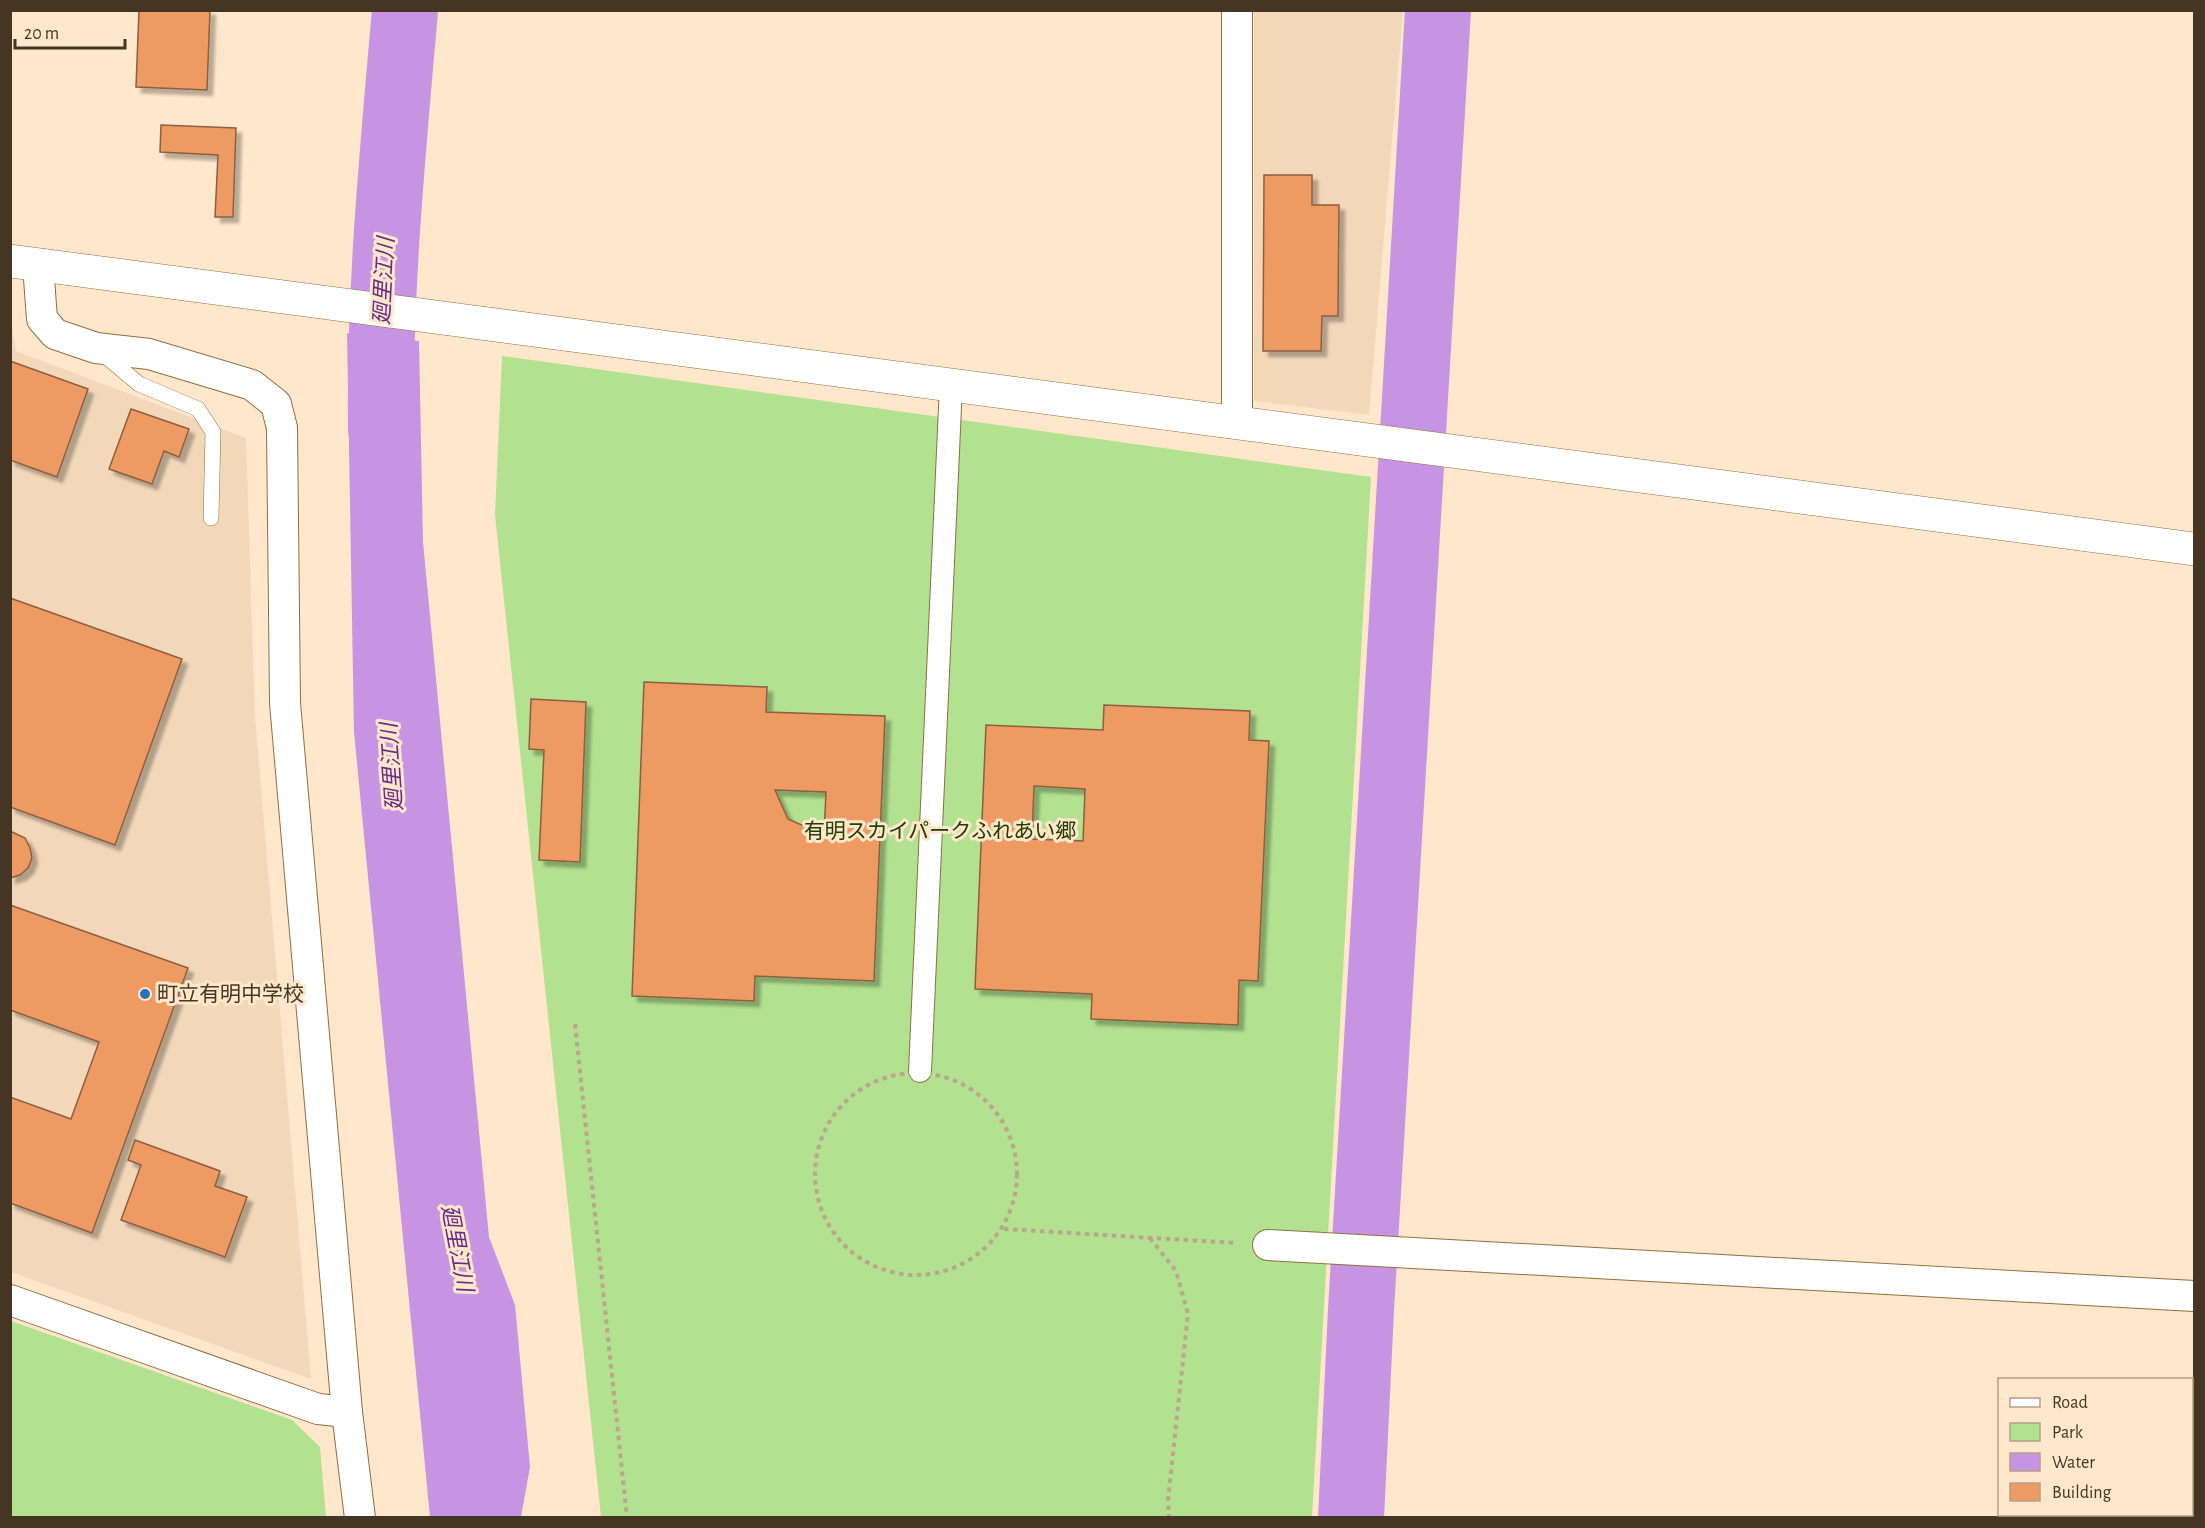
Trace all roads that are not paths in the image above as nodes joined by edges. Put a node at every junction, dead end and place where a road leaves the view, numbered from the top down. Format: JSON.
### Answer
{"nodes":[{"id":1,"x":1237,"y":10,"type":"edge"},
{"id":2,"x":24,"y":263,"type":"edge"},
{"id":3,"x":96,"y":348,"type":"junction"},
{"id":4,"x":951,"y":386,"type":"junction"},
{"id":5,"x":1237,"y":423,"type":"junction"},
{"id":6,"x":211,"y":518,"type":"dead end"},
{"id":7,"x":2194,"y":549,"type":"edge"},
{"id":8,"x":920,"y":1071,"type":"road end"},
{"id":9,"x":1268,"y":1245,"type":"road end"},
{"id":10,"x":2194,"y":1296,"type":"edge"},
{"id":11,"x":10,"y":1300,"type":"edge"},
{"id":12,"x":347,"y":1412,"type":"junction"},
{"id":13,"x":360,"y":1518,"type":"edge"}],
"edges":[{"from":1,"to":5,"type":"street"},
{"from":2,"to":3,"type":"street"},
{"from":2,"to":4,"type":"street"},
{"from":3,"to":6,"type":"lane"},
{"from":3,"to":12,"type":"street"},
{"from":4,"to":5,"type":"street"},
{"from":4,"to":8,"type":"street"},
{"from":5,"to":7,"type":"street"},
{"from":9,"to":10,"type":"street"},
{"from":11,"to":12,"type":"street"},
{"from":12,"to":13,"type":"street"}]}
